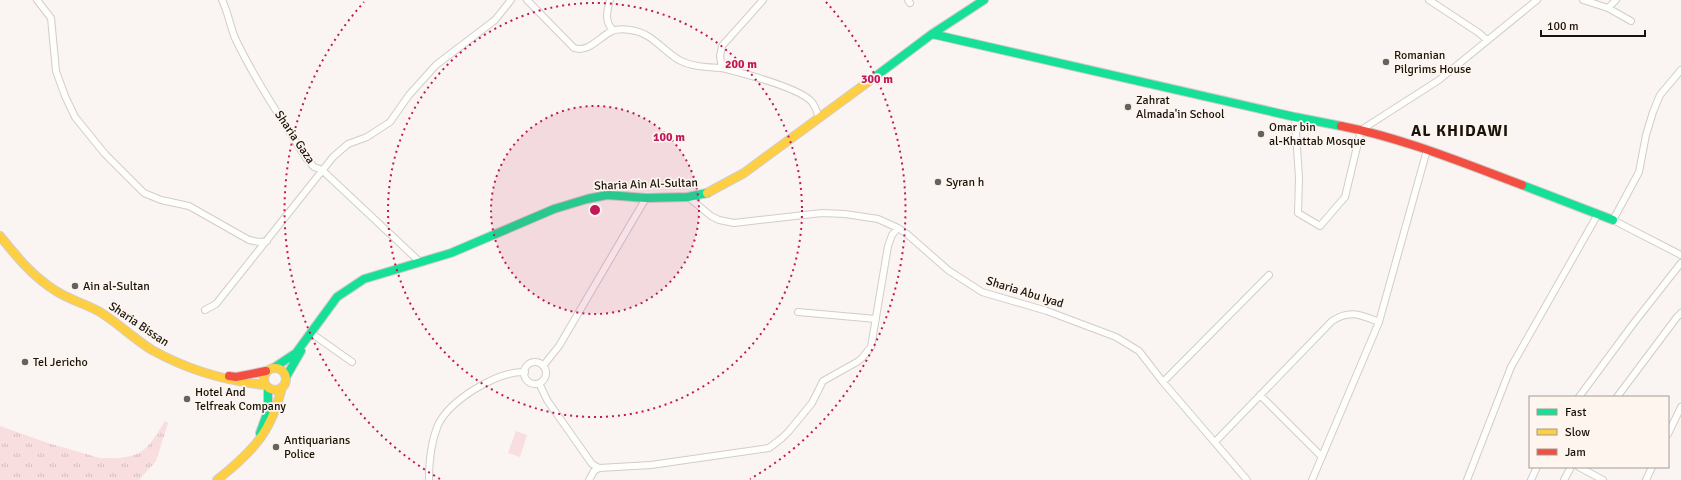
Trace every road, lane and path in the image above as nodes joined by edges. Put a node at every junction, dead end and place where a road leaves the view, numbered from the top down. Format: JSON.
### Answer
{"nodes":[{"id":1,"x":37,"y":0,"type":"edge"},
{"id":2,"x":222,"y":0,"type":"edge"},
{"id":3,"x":511,"y":0,"type":"edge"},
{"id":4,"x":527,"y":0,"type":"edge"},
{"id":5,"x":610,"y":0,"type":"edge"},
{"id":6,"x":763,"y":0,"type":"edge"},
{"id":7,"x":984,"y":0,"type":"edge"},
{"id":8,"x":1429,"y":0,"type":"edge"},
{"id":9,"x":1537,"y":0,"type":"edge"},
{"id":10,"x":1583,"y":0,"type":"edge"},
{"id":11,"x":1616,"y":0,"type":"edge"},
{"id":12,"x":1608,"y":8,"type":"junction"},
{"id":13,"x":1631,"y":21,"type":"dead end"},
{"id":14,"x":613,"y":30,"type":"junction"},
{"id":15,"x":932,"y":34,"type":"junction"},
{"id":16,"x":1487,"y":40,"type":"junction"},
{"id":17,"x":722,"y":68,"type":"junction"},
{"id":18,"x":1681,"y":70,"type":"edge"},
{"id":19,"x":1295,"y":117,"type":"junction"},
{"id":20,"x":819,"y":118,"type":"junction"},
{"id":21,"x":1361,"y":130,"type":"junction"},
{"id":22,"x":1427,"y":150,"type":"junction"},
{"id":23,"x":322,"y":170,"type":"junction"},
{"id":24,"x":688,"y":197,"type":"junction"},
{"id":25,"x":646,"y":198,"type":"junction"},
{"id":26,"x":1598,"y":214,"type":"junction"},
{"id":27,"x":1612,"y":220,"type":"junction"},
{"id":28,"x":898,"y":228,"type":"junction"},
{"id":29,"x":0,"y":236,"type":"edge"},
{"id":30,"x":267,"y":241,"type":"junction"},
{"id":31,"x":1681,"y":255,"type":"edge"},
{"id":32,"x":421,"y":263,"type":"junction"},
{"id":33,"x":1681,"y":263,"type":"edge"},
{"id":34,"x":1269,"y":275,"type":"dead end"},
{"id":35,"x":205,"y":310,"type":"dead end"},
{"id":36,"x":798,"y":312,"type":"dead end"},
{"id":37,"x":1681,"y":314,"type":"edge"},
{"id":38,"x":876,"y":319,"type":"junction"},
{"id":39,"x":1379,"y":322,"type":"junction"},
{"id":40,"x":311,"y":333,"type":"junction"},
{"id":41,"x":352,"y":362,"type":"dead end"},
{"id":42,"x":543,"y":366,"type":"junction"},
{"id":43,"x":275,"y":367,"type":"junction"},
{"id":44,"x":266,"y":371,"type":"junction"},
{"id":45,"x":525,"y":372,"type":"junction"},
{"id":46,"x":216,"y":374,"type":"junction"},
{"id":47,"x":286,"y":376,"type":"junction"},
{"id":48,"x":1163,"y":382,"type":"junction"},
{"id":49,"x":539,"y":383,"type":"junction"},
{"id":50,"x":267,"y":386,"type":"junction"},
{"id":51,"x":282,"y":387,"type":"junction"},
{"id":52,"x":1260,"y":395,"type":"junction"},
{"id":53,"x":1580,"y":396,"type":"edge"},
{"id":54,"x":1618,"y":396,"type":"edge"},
{"id":55,"x":1681,"y":407,"type":"edge"},
{"id":56,"x":1679,"y":416,"type":"edge"},
{"id":57,"x":1669,"y":432,"type":"edge"},
{"id":58,"x":1215,"y":442,"type":"junction"},
{"id":59,"x":248,"y":455,"type":"junction"},
{"id":60,"x":1322,"y":457,"type":"junction"},
{"id":61,"x":599,"y":468,"type":"junction"},
{"id":62,"x":1537,"y":468,"type":"edge"},
{"id":63,"x":1570,"y":468,"type":"edge"},
{"id":64,"x":1581,"y":468,"type":"edge"},
{"id":65,"x":1652,"y":468,"type":"edge"},
{"id":66,"x":217,"y":480,"type":"edge"},
{"id":67,"x":429,"y":480,"type":"edge"},
{"id":68,"x":589,"y":480,"type":"edge"},
{"id":69,"x":1247,"y":480,"type":"edge"},
{"id":70,"x":1312,"y":480,"type":"edge"},
{"id":71,"x":1467,"y":480,"type":"edge"},
{"id":72,"x":1531,"y":480,"type":"edge"},
{"id":73,"x":1564,"y":480,"type":"edge"},
{"id":74,"x":1603,"y":480,"type":"edge"},
{"id":75,"x":1646,"y":480,"type":"edge"}],
"edges":[{"from":1,"to":30,"type":"street"},
{"from":2,"to":23,"type":"street","name":"Sharia Gaza"},
{"from":3,"to":23,"type":"street"},
{"from":4,"to":14,"type":"street"},
{"from":5,"to":14,"type":"street"},
{"from":6,"to":17,"type":"street"},
{"from":7,"to":15,"type":"main road","name":"Sharia Ain Al-Sultan"},
{"from":8,"to":16,"type":"street"},
{"from":9,"to":16,"type":"street"},
{"from":10,"to":12,"type":"street"},
{"from":11,"to":12,"type":"street"},
{"from":12,"to":13,"type":"street"},
{"from":14,"to":17,"type":"street"},
{"from":15,"to":19,"type":"main road"},
{"from":15,"to":20,"type":"main road","name":"Sharia Ain Al-Sultan"},
{"from":16,"to":21,"type":"street"},
{"from":17,"to":20,"type":"street"},
{"from":18,"to":27,"type":"street"},
{"from":19,"to":21,"type":"main road"},
{"from":19,"to":21,"type":"street"},
{"from":20,"to":24,"type":"main road","name":"Sharia Ain Al-Sultan"},
{"from":21,"to":22,"type":"main road"},
{"from":22,"to":26,"type":"main road"},
{"from":22,"to":39,"type":"street"},
{"from":23,"to":30,"type":"street"},
{"from":23,"to":32,"type":"street","name":"Sharia Gaza"},
{"from":24,"to":25,"type":"main road","name":"Sharia Ain Al-Sultan"},
{"from":24,"to":28,"type":"street","name":"Sharia Abu Iyad"},
{"from":25,"to":32,"type":"main road","name":"Sharia Ain Al-Sultan"},
{"from":25,"to":42,"type":"street"},
{"from":26,"to":27,"type":"main road"},
{"from":26,"to":71,"type":"street"},
{"from":27,"to":31,"type":"street"},
{"from":28,"to":38,"type":"street"},
{"from":28,"to":48,"type":"street","name":"Sharia Abu Iyad"},
{"from":29,"to":46,"type":"main road","name":"Sharia Bissan"},
{"from":30,"to":35,"type":"street"},
{"from":32,"to":40,"type":"main road","name":"Sharia Ain Al-Sultan"},
{"from":33,"to":53,"type":"street"},
{"from":34,"to":48,"type":"street"},
{"from":36,"to":38,"type":"street"},
{"from":37,"to":54,"type":"street"},
{"from":38,"to":61,"type":"street"},
{"from":39,"to":52,"type":"street"},
{"from":39,"to":60,"type":"street"},
{"from":40,"to":41,"type":"street"},
{"from":40,"to":43,"type":"main road","name":"Sharia Ain Al-Sultan"},
{"from":40,"to":47,"type":"main road","name":"Sharia Ain Al-Sultan"},
{"from":42,"to":45,"type":"street"},
{"from":42,"to":49,"type":"street"},
{"from":43,"to":44,"type":"main road"},
{"from":43,"to":47,"type":"main road"},
{"from":44,"to":46,"type":"main road","name":"Sharia Bissan"},
{"from":44,"to":50,"type":"main road"},
{"from":45,"to":49,"type":"street"},
{"from":45,"to":67,"type":"street"},
{"from":46,"to":50,"type":"main road","name":"Sharia Bissan"},
{"from":47,"to":51,"type":"main road"},
{"from":48,"to":58,"type":"street","name":"Sharia Abu Iyad"},
{"from":49,"to":61,"type":"street"},
{"from":50,"to":51,"type":"main road"},
{"from":50,"to":59,"type":"main road"},
{"from":51,"to":59,"type":"main road"},
{"from":52,"to":58,"type":"street"},
{"from":52,"to":60,"type":"street"},
{"from":55,"to":56,"type":"street"},
{"from":56,"to":57,"type":"street"},
{"from":58,"to":69,"type":"street","name":"Sharia Abu Iyad"},
{"from":59,"to":66,"type":"main road"},
{"from":60,"to":70,"type":"street"},
{"from":61,"to":68,"type":"street"},
{"from":62,"to":72,"type":"street"},
{"from":63,"to":73,"type":"street"},
{"from":64,"to":74,"type":"street"},
{"from":65,"to":75,"type":"street"}]}
